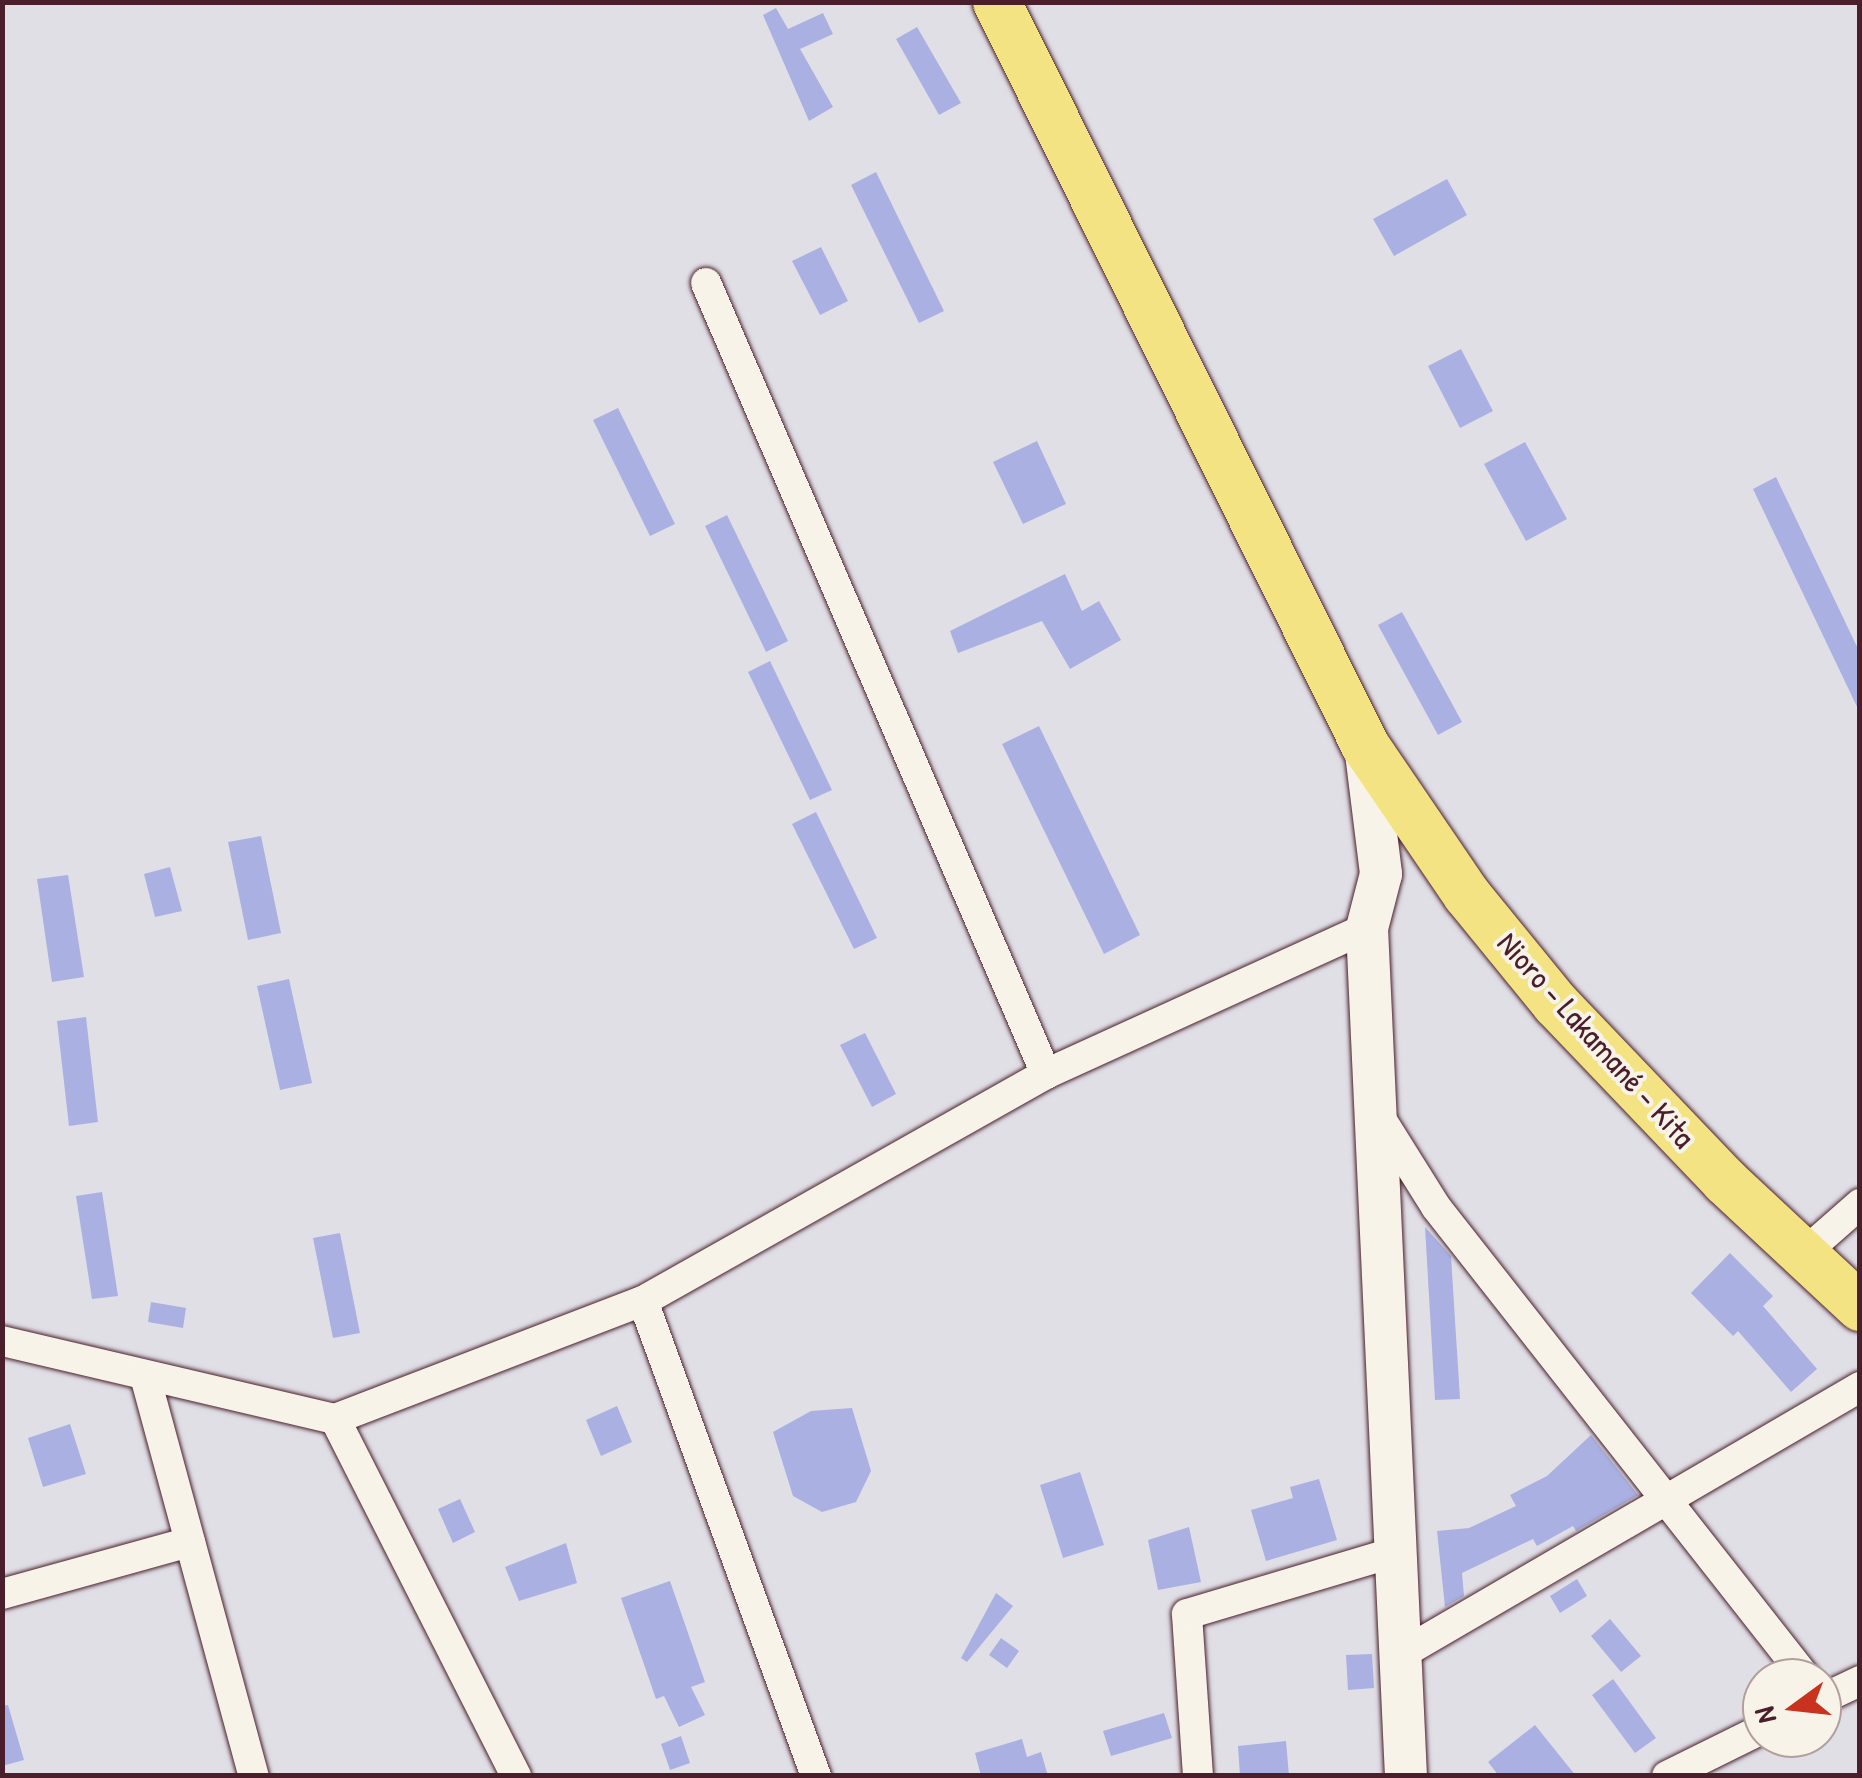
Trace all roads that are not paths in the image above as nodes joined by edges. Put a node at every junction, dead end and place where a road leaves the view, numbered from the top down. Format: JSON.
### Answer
{"nodes":[{"id":1,"x":997,"y":2,"type":"edge"},
{"id":2,"x":706,"y":284,"type":"dead end"},
{"id":3,"x":1365,"y":745,"type":"junction"},
{"id":4,"x":1367,"y":928,"type":"junction"},
{"id":5,"x":1046,"y":1074,"type":"junction"},
{"id":6,"x":1376,"y":1112,"type":"junction"},
{"id":7,"x":1860,"y":1204,"type":"edge"},
{"id":8,"x":1802,"y":1254,"type":"junction"},
{"id":9,"x":643,"y":1301,"type":"junction"},
{"id":10,"x":1860,"y":1307,"type":"edge"},
{"id":11,"x":2,"y":1341,"type":"edge"},
{"id":12,"x":145,"y":1376,"type":"junction"},
{"id":13,"x":1860,"y":1388,"type":"edge"},
{"id":14,"x":335,"y":1420,"type":"junction"},
{"id":15,"x":1666,"y":1500,"type":"junction"},
{"id":16,"x":190,"y":1542,"type":"junction"},
{"id":17,"x":1392,"y":1553,"type":"junction"},
{"id":18,"x":2,"y":1594,"type":"edge"},
{"id":19,"x":1398,"y":1656,"type":"junction"},
{"id":20,"x":1790,"y":1658,"type":"edge"},
{"id":21,"x":1742,"y":1739,"type":"edge"},
{"id":22,"x":254,"y":1776,"type":"edge"},
{"id":23,"x":516,"y":1776,"type":"edge"},
{"id":24,"x":816,"y":1776,"type":"edge"},
{"id":25,"x":1198,"y":1776,"type":"edge"},
{"id":26,"x":1406,"y":1776,"type":"edge"},
{"id":27,"x":1667,"y":1776,"type":"edge"}],
"edges":[{"from":1,"to":3,"type":"main road","name":"Nioro - Lakamané - Kita"},
{"from":2,"to":5,"type":"street"},
{"from":3,"to":4,"type":"main road"},
{"from":3,"to":8,"type":"main road","name":"Nioro - Lakamané - Kita"},
{"from":4,"to":5,"type":"street"},
{"from":4,"to":6,"type":"main road"},
{"from":5,"to":9,"type":"street"},
{"from":6,"to":15,"type":"street"},
{"from":6,"to":17,"type":"main road"},
{"from":7,"to":8,"type":"street"},
{"from":8,"to":10,"type":"main road","name":"Nioro - Lakamané - Kita"},
{"from":9,"to":14,"type":"street"},
{"from":9,"to":24,"type":"street"},
{"from":11,"to":12,"type":"street"},
{"from":12,"to":14,"type":"street"},
{"from":12,"to":16,"type":"street"},
{"from":13,"to":15,"type":"street"},
{"from":14,"to":23,"type":"street"},
{"from":15,"to":19,"type":"street"},
{"from":15,"to":20,"type":"street"},
{"from":16,"to":18,"type":"street"},
{"from":16,"to":22,"type":"street"},
{"from":17,"to":19,"type":"main road"},
{"from":17,"to":25,"type":"street"},
{"from":19,"to":26,"type":"main road"},
{"from":21,"to":27,"type":"street"}]}
